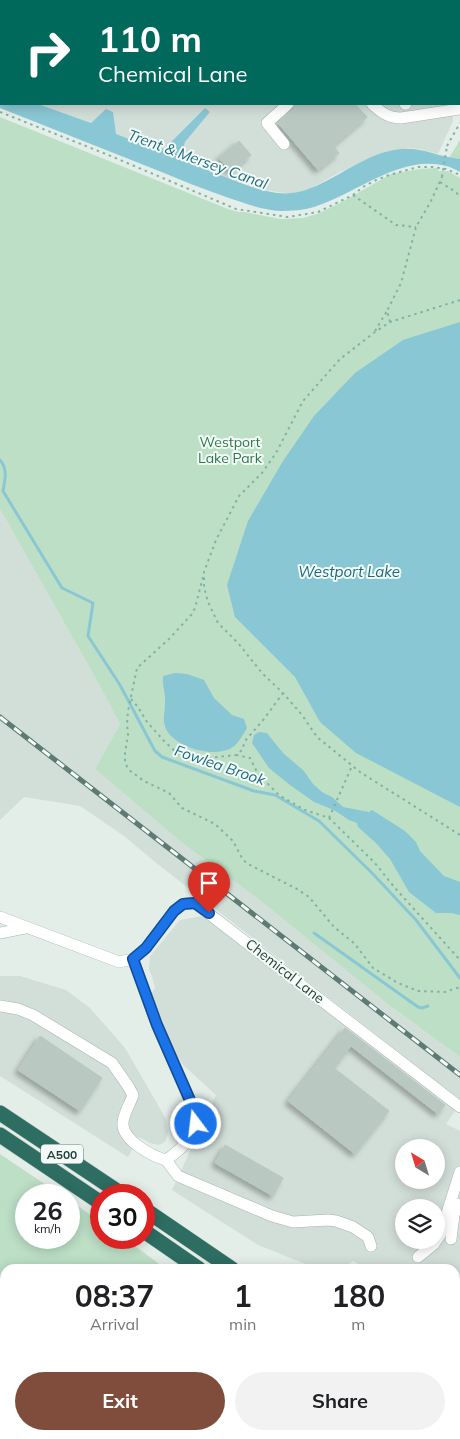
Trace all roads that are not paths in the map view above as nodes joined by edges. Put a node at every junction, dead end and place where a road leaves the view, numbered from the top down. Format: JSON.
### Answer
{"nodes":[{"id":1,"x":287,"y":105,"type":"edge"},
{"id":2,"x":373,"y":105,"type":"edge"},
{"id":3,"x":460,"y":109,"type":"edge"},
{"id":4,"x":284,"y":144,"type":"dead end"},
{"id":5,"x":0,"y":917,"type":"edge"},
{"id":6,"x":27,"y":928,"type":"junction"},
{"id":7,"x":0,"y":933,"type":"edge"},
{"id":8,"x":133,"y":959,"type":"junction"},
{"id":9,"x":0,"y":1006,"type":"edge"},
{"id":10,"x":460,"y":1107,"type":"edge"},
{"id":11,"x":0,"y":1113,"type":"edge"},
{"id":12,"x":0,"y":1135,"type":"edge"},
{"id":13,"x":166,"y":1160,"type":"junction"},
{"id":14,"x":460,"y":1172,"type":"edge"},
{"id":15,"x":106,"y":1184,"type":"edge"},
{"id":16,"x":90,"y":1196,"type":"edge"},
{"id":17,"x":460,"y":1198,"type":"edge"},
{"id":18,"x":155,"y":1216,"type":"edge"},
{"id":19,"x":155,"y":1239,"type":"edge"},
{"id":20,"x":451,"y":1239,"type":"dead end"},
{"id":21,"x":371,"y":1246,"type":"dead end"},
{"id":22,"x":418,"y":1257,"type":"dead end"},
{"id":23,"x":192,"y":1264,"type":"edge"},
{"id":24,"x":225,"y":1264,"type":"edge"}],
"edges":[{"from":1,"to":4,"type":"street"},
{"from":2,"to":3,"type":"street"},
{"from":5,"to":6,"type":"street"},
{"from":6,"to":7,"type":"street"},
{"from":6,"to":8,"type":"street"},
{"from":8,"to":10,"type":"street","name":"Chemical Lane"},
{"from":8,"to":13,"type":"street"},
{"from":9,"to":13,"type":"street"},
{"from":11,"to":15,"type":"highway","number":"A500"},
{"from":12,"to":16,"type":"highway","number":"A500"},
{"from":13,"to":21,"type":"street"},
{"from":14,"to":22,"type":"street"},
{"from":17,"to":20,"type":"street"},
{"from":18,"to":24,"type":"highway"},
{"from":19,"to":23,"type":"highway"}]}
